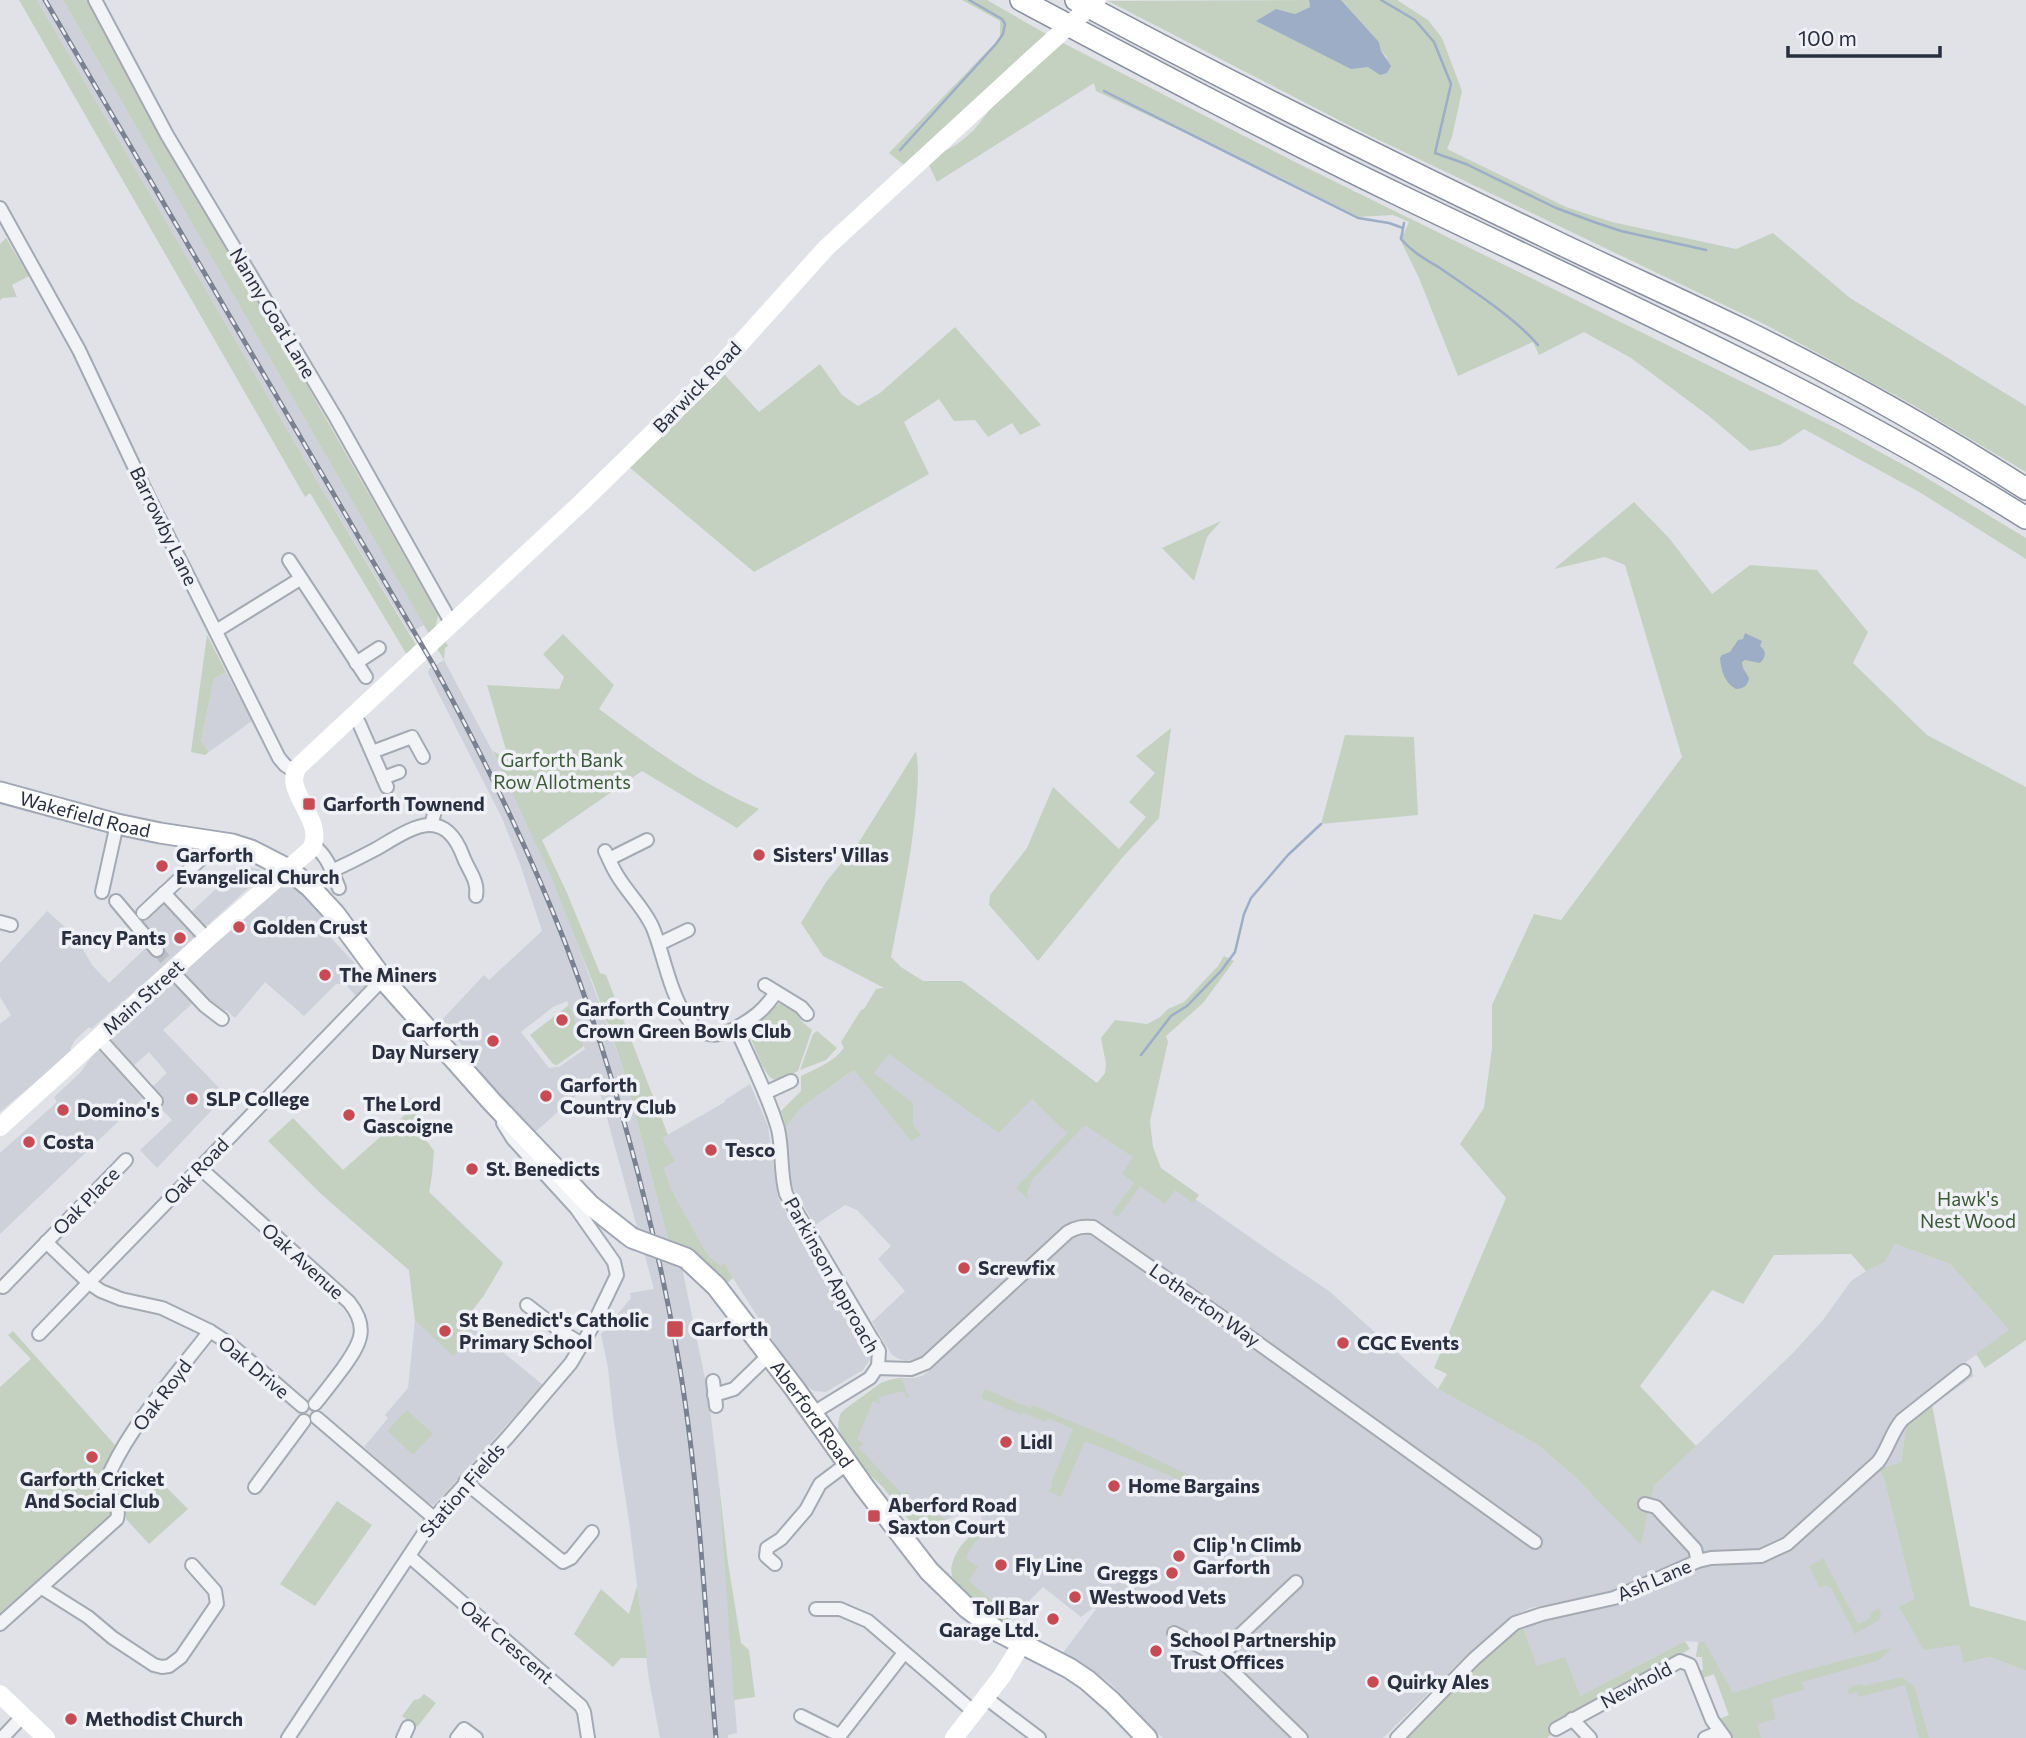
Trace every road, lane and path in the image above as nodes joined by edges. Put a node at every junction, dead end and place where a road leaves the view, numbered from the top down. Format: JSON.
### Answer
{"nodes":[{"id":1,"x":95,"y":0,"type":"edge"},
{"id":2,"x":1021,"y":0,"type":"edge"},
{"id":3,"x":1076,"y":0,"type":"edge"},
{"id":4,"x":1097,"y":0,"type":"edge"},
{"id":5,"x":0,"y":208,"type":"edge"},
{"id":6,"x":2026,"y":489,"type":"edge"},
{"id":7,"x":2026,"y":518,"type":"edge"},
{"id":8,"x":289,"y":560,"type":"dead end"},
{"id":9,"x":300,"y":579,"type":"junction"},
{"id":10,"x":452,"y":624,"type":"junction"},
{"id":11,"x":216,"y":631,"type":"junction"},
{"id":12,"x":379,"y":648,"type":"dead end"},
{"id":13,"x":356,"y":663,"type":"junction"},
{"id":14,"x":366,"y":677,"type":"dead end"},
{"id":15,"x":353,"y":715,"type":"junction"},
{"id":16,"x":372,"y":752,"type":"junction"},
{"id":17,"x":423,"y":757,"type":"dead end"},
{"id":18,"x":295,"y":772,"type":"junction"},
{"id":19,"x":399,"y":772,"type":"dead end"},
{"id":20,"x":0,"y":792,"type":"edge"},
{"id":21,"x":435,"y":811,"type":"dead end"},
{"id":22,"x":117,"y":824,"type":"junction"},
{"id":23,"x":431,"y":825,"type":"junction"},
{"id":24,"x":211,"y":840,"type":"junction"},
{"id":25,"x":647,"y":840,"type":"dead end"},
{"id":26,"x":313,"y":845,"type":"junction"},
{"id":27,"x":288,"y":869,"type":"junction"},
{"id":28,"x":332,"y":871,"type":"junction"},
{"id":29,"x":339,"y":888,"type":"dead end"},
{"id":30,"x":102,"y":892,"type":"dead end"},
{"id":31,"x":164,"y":893,"type":"junction"},
{"id":32,"x":476,"y":896,"type":"dead end"},
{"id":33,"x":117,"y":901,"type":"dead end"},
{"id":34,"x":143,"y":913,"type":"dead end"},
{"id":35,"x":688,"y":930,"type":"dead end"},
{"id":36,"x":206,"y":939,"type":"junction"},
{"id":37,"x":659,"y":943,"type":"junction"},
{"id":38,"x":168,"y":962,"type":"junction"},
{"id":39,"x":383,"y":979,"type":"junction"},
{"id":40,"x":807,"y":1014,"type":"dead end"},
{"id":41,"x":222,"y":1019,"type":"dead end"},
{"id":42,"x":736,"y":1028,"type":"junction"},
{"id":43,"x":98,"y":1037,"type":"junction"},
{"id":44,"x":791,"y":1081,"type":"dead end"},
{"id":45,"x":765,"y":1093,"type":"junction"},
{"id":46,"x":156,"y":1101,"type":"dead end"},
{"id":47,"x":492,"y":1102,"type":"junction"},
{"id":48,"x":0,"y":1127,"type":"edge"},
{"id":49,"x":126,"y":1160,"type":"dead end"},
{"id":50,"x":200,"y":1168,"type":"junction"},
{"id":51,"x":46,"y":1242,"type":"junction"},
{"id":52,"x":89,"y":1283,"type":"junction"},
{"id":53,"x":3,"y":1287,"type":"dead end"},
{"id":54,"x":527,"y":1305,"type":"dead end"},
{"id":55,"x":210,"y":1332,"type":"junction"},
{"id":56,"x":39,"y":1334,"type":"dead end"},
{"id":57,"x":582,"y":1344,"type":"junction"},
{"id":58,"x":769,"y":1355,"type":"junction"},
{"id":59,"x":877,"y":1368,"type":"junction"},
{"id":60,"x":1964,"y":1371,"type":"dead end"},
{"id":61,"x":713,"y":1381,"type":"dead end"},
{"id":62,"x":309,"y":1405,"type":"junction"},
{"id":63,"x":813,"y":1413,"type":"junction"},
{"id":64,"x":311,"y":1420,"type":"junction"},
{"id":65,"x":848,"y":1463,"type":"junction"},
{"id":66,"x":465,"y":1482,"type":"junction"},
{"id":67,"x":255,"y":1486,"type":"dead end"},
{"id":68,"x":1645,"y":1504,"type":"dead end"},
{"id":69,"x":434,"y":1518,"type":"junction"},
{"id":70,"x":592,"y":1532,"type":"dead end"},
{"id":71,"x":1535,"y":1542,"type":"dead end"},
{"id":72,"x":409,"y":1556,"type":"junction"},
{"id":73,"x":1699,"y":1561,"type":"junction"},
{"id":74,"x":775,"y":1564,"type":"dead end"},
{"id":75,"x":192,"y":1565,"type":"dead end"},
{"id":76,"x":1296,"y":1582,"type":"dead end"},
{"id":77,"x":42,"y":1588,"type":"junction"},
{"id":78,"x":816,"y":1609,"type":"dead end"},
{"id":79,"x":0,"y":1624,"type":"edge"},
{"id":80,"x":1174,"y":1633,"type":"dead end"},
{"id":81,"x":1021,"y":1645,"type":"junction"},
{"id":82,"x":904,"y":1653,"type":"junction"},
{"id":83,"x":1220,"y":1659,"type":"junction"},
{"id":84,"x":0,"y":1694,"type":"edge"},
{"id":85,"x":986,"y":1698,"type":"junction"},
{"id":86,"x":974,"y":1712,"type":"junction"},
{"id":87,"x":802,"y":1716,"type":"dead end"},
{"id":88,"x":22,"y":1717,"type":"junction"},
{"id":89,"x":1572,"y":1719,"type":"junction"},
{"id":90,"x":1556,"y":1729,"type":"dead end"},
{"id":91,"x":458,"y":1730,"type":"edge"},
{"id":92,"x":1722,"y":1735,"type":"edge"},
{"id":93,"x":839,"y":1737,"type":"edge"},
{"id":94,"x":2,"y":1738,"type":"edge"},
{"id":95,"x":46,"y":1738,"type":"edge"},
{"id":96,"x":288,"y":1738,"type":"edge"},
{"id":97,"x":476,"y":1738,"type":"edge"},
{"id":98,"x":588,"y":1738,"type":"edge"},
{"id":99,"x":954,"y":1738,"type":"edge"},
{"id":100,"x":1039,"y":1738,"type":"edge"},
{"id":101,"x":1147,"y":1738,"type":"edge"},
{"id":102,"x":1301,"y":1738,"type":"edge"},
{"id":103,"x":1397,"y":1738,"type":"edge"},
{"id":104,"x":1590,"y":1738,"type":"edge"},
{"id":105,"x":1704,"y":1738,"type":"edge"}],
"edges":[{"from":1,"to":10,"type":"street","name":"Nanny Goat Lane"},
{"from":2,"to":7,"type":"highway"},
{"from":3,"to":6,"type":"highway"},
{"from":4,"to":10,"type":"street","name":"Barwick Road","bridge":true},
{"from":5,"to":11,"type":"street","name":"Barrowby Lane"},
{"from":8,"to":9,"type":"street"},
{"from":9,"to":11,"type":"street"},
{"from":9,"to":13,"type":"street"},
{"from":10,"to":15,"type":"street","name":"Barwick Road"},
{"from":11,"to":18,"type":"street","name":"Barrowby Lane"},
{"from":12,"to":13,"type":"street"},
{"from":13,"to":14,"type":"street"},
{"from":15,"to":16,"type":"street"},
{"from":15,"to":18,"type":"street","name":"Barwick Road"},
{"from":16,"to":17,"type":"street"},
{"from":16,"to":19,"type":"street"},
{"from":18,"to":26,"type":"street","name":"Barrowby Lane"},
{"from":20,"to":22,"type":"main road","name":"Wakefield Road"},
{"from":21,"to":23,"type":"street"},
{"from":22,"to":24,"type":"main road","name":"Wakefield Road"},
{"from":22,"to":30,"type":"street"},
{"from":23,"to":28,"type":"street"},
{"from":23,"to":32,"type":"street"},
{"from":24,"to":27,"type":"main road","name":"Wakefield Road"},
{"from":24,"to":31,"type":"street"},
{"from":25,"to":37,"type":"street"},
{"from":26,"to":27,"type":"street"},
{"from":26,"to":28,"type":"street","name":"Barrowby Lane"},
{"from":27,"to":36,"type":"street","name":"Main Street"},
{"from":27,"to":39,"type":"main road","name":"Aberford Road"},
{"from":28,"to":29,"type":"street","name":"Barrowby Lane"},
{"from":31,"to":34,"type":"street"},
{"from":31,"to":36,"type":"street"},
{"from":33,"to":38,"type":"street"},
{"from":35,"to":37,"type":"street"},
{"from":36,"to":38,"type":"street","name":"Main Street"},
{"from":37,"to":42,"type":"street"},
{"from":38,"to":41,"type":"street"},
{"from":38,"to":43,"type":"street","name":"Main Street"},
{"from":39,"to":47,"type":"main road","name":"Aberford Road"},
{"from":39,"to":50,"type":"street","name":"Oak Road"},
{"from":40,"to":42,"type":"street"},
{"from":42,"to":45,"type":"street","name":"Parkinson Approach"},
{"from":43,"to":46,"type":"street"},
{"from":43,"to":48,"type":"street","name":"Main Street"},
{"from":44,"to":45,"type":"street"},
{"from":45,"to":59,"type":"street","name":"Parkinson Approach"},
{"from":47,"to":57,"type":"street","name":"Station Fields"},
{"from":47,"to":58,"type":"main road","name":"Aberford Road","bridge":true},
{"from":49,"to":51,"type":"street","name":"Oak Place"},
{"from":50,"to":52,"type":"street","name":"Oak Road"},
{"from":50,"to":62,"type":"street","name":"Oak Avenue"},
{"from":51,"to":52,"type":"street","name":"Oak Place"},
{"from":51,"to":53,"type":"street","name":"Oak Place"},
{"from":52,"to":55,"type":"street","name":"Oak Drive"},
{"from":52,"to":56,"type":"street","name":"Oak Road"},
{"from":54,"to":57,"type":"street"},
{"from":55,"to":62,"type":"street","name":"Oak Drive"},
{"from":55,"to":77,"type":"street","name":"Oak Royd"},
{"from":57,"to":66,"type":"street","name":"Station Fields"},
{"from":58,"to":61,"type":"street"},
{"from":58,"to":63,"type":"main road","name":"Aberford Road"},
{"from":59,"to":63,"type":"street","name":"Parkinson Approach"},
{"from":59,"to":71,"type":"street","name":"Lotherton Way"},
{"from":60,"to":73,"type":"street","name":"Ash Lane"},
{"from":62,"to":64,"type":"street"},
{"from":63,"to":65,"type":"main road","name":"Aberford Road"},
{"from":64,"to":67,"type":"street"},
{"from":64,"to":69,"type":"street"},
{"from":65,"to":74,"type":"street"},
{"from":65,"to":81,"type":"main road","name":"Aberford Road"},
{"from":66,"to":69,"type":"street","name":"Station Fields"},
{"from":66,"to":70,"type":"street"},
{"from":68,"to":73,"type":"street"},
{"from":69,"to":72,"type":"street","name":"Station Fields"},
{"from":72,"to":96,"type":"street","name":"Station Fields"},
{"from":72,"to":98,"type":"street","name":"Oak Crescent"},
{"from":73,"to":103,"type":"street","name":"Ash Lane"},
{"from":75,"to":77,"type":"street"},
{"from":76,"to":83,"type":"street"},
{"from":77,"to":79,"type":"street"},
{"from":78,"to":82,"type":"street"},
{"from":80,"to":83,"type":"street"},
{"from":81,"to":85,"type":"street"},
{"from":81,"to":101,"type":"main road","name":"Aberford Road"},
{"from":82,"to":86,"type":"street"},
{"from":82,"to":93,"type":"street"},
{"from":83,"to":102,"type":"street"},
{"from":84,"to":88,"type":"street"},
{"from":85,"to":86,"type":"street"},
{"from":85,"to":100,"type":"street"},
{"from":86,"to":99,"type":"street"},
{"from":87,"to":93,"type":"street"},
{"from":88,"to":94,"type":"street"},
{"from":88,"to":95,"type":"street"},
{"from":89,"to":90,"type":"street","name":"Newhold"},
{"from":89,"to":92,"type":"street","name":"Newhold"},
{"from":89,"to":104,"type":"street"},
{"from":91,"to":97,"type":"street"},
{"from":92,"to":105,"type":"street","name":"Newhold"}]}
